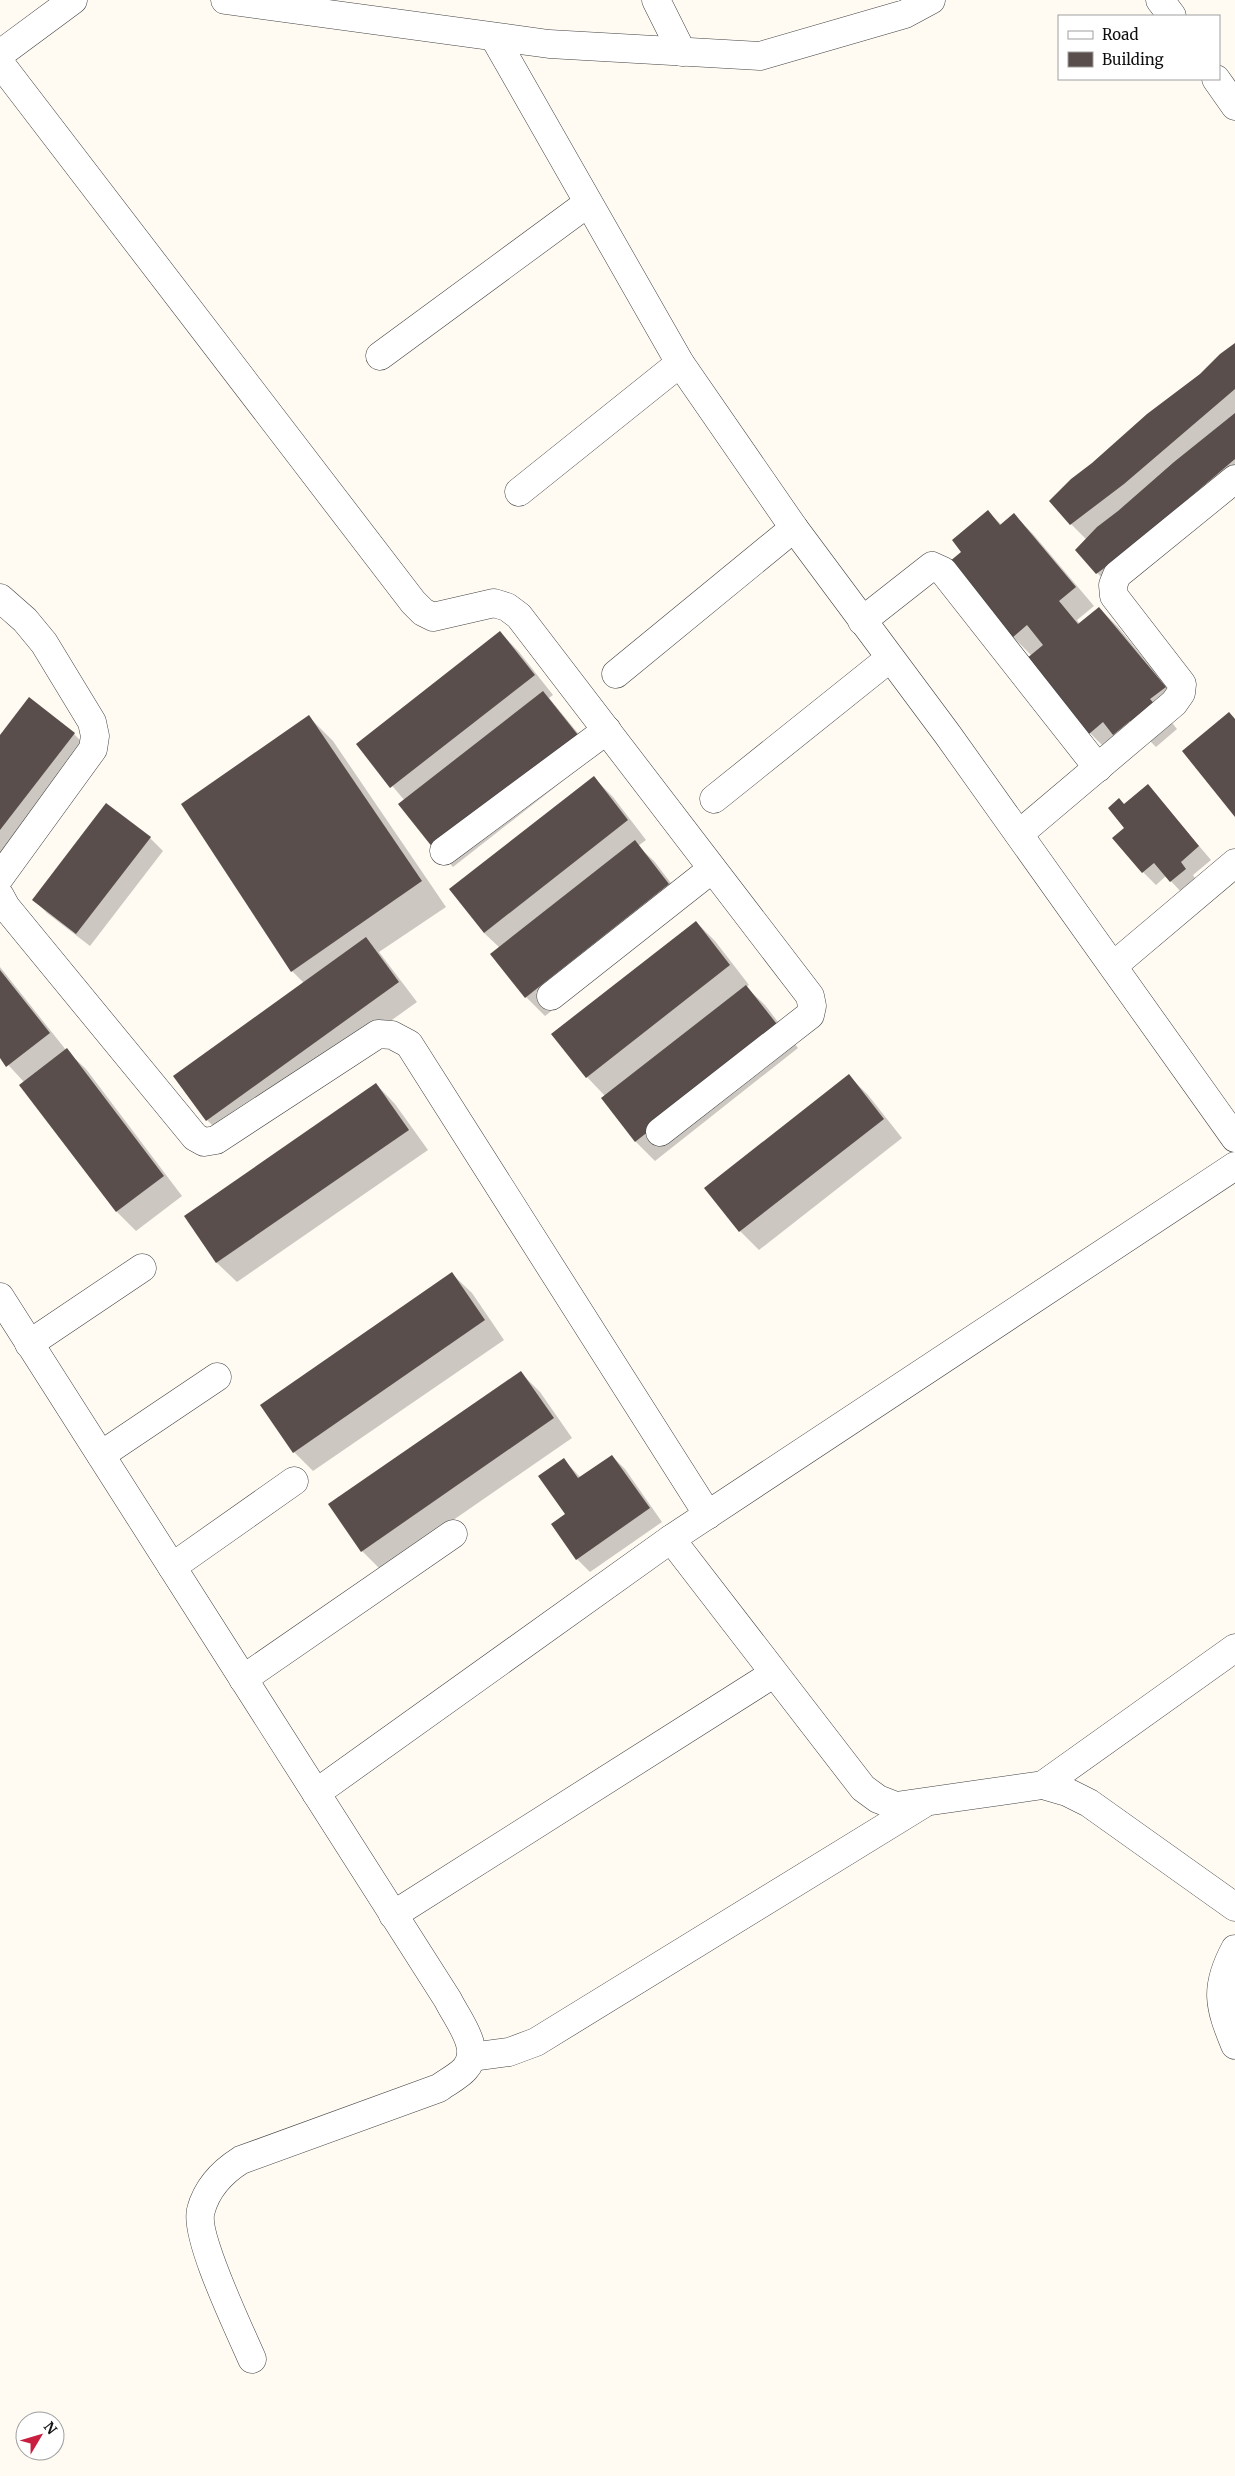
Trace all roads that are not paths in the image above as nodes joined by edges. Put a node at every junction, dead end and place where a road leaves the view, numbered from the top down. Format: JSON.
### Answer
{"nodes":[{"id":1,"x":73,"y":0,"type":"edge"},
{"id":2,"x":225,"y":0,"type":"edge"},
{"id":3,"x":656,"y":0,"type":"edge"},
{"id":4,"x":931,"y":0,"type":"edge"},
{"id":5,"x":1160,"y":0,"type":"edge"},
{"id":6,"x":1171,"y":15,"type":"edge"},
{"id":7,"x":494,"y":37,"type":"junction"},
{"id":8,"x":682,"y":52,"type":"junction"},
{"id":9,"x":0,"y":54,"type":"edge"},
{"id":10,"x":0,"y":63,"type":"edge"},
{"id":11,"x":1217,"y":80,"type":"edge"},
{"id":12,"x":1235,"y":106,"type":"edge"},
{"id":13,"x":588,"y":203,"type":"junction"},
{"id":14,"x":380,"y":356,"type":"dead end"},
{"id":15,"x":680,"y":363,"type":"junction"},
{"id":16,"x":1235,"y":479,"type":"edge"},
{"id":17,"x":519,"y":492,"type":"dead end"},
{"id":18,"x":794,"y":528,"type":"junction"},
{"id":19,"x":0,"y":598,"type":"edge"},
{"id":20,"x":862,"y":621,"type":"junction"},
{"id":21,"x":890,"y":658,"type":"junction"},
{"id":22,"x":616,"y":674,"type":"dead end"},
{"id":23,"x":606,"y":730,"type":"junction"},
{"id":24,"x":1098,"y":768,"type":"junction"},
{"id":25,"x":714,"y":799,"type":"dead end"},
{"id":26,"x":1019,"y":834,"type":"junction"},
{"id":27,"x":444,"y":851,"type":"dead end"},
{"id":28,"x":1235,"y":863,"type":"edge"},
{"id":29,"x":712,"y":869,"type":"junction"},
{"id":30,"x":0,"y":877,"type":"edge"},
{"id":31,"x":0,"y":896,"type":"edge"},
{"id":32,"x":1113,"y":966,"type":"junction"},
{"id":33,"x":551,"y":996,"type":"dead end"},
{"id":34,"x":660,"y":1132,"type":"dead end"},
{"id":35,"x":1235,"y":1138,"type":"edge"},
{"id":36,"x":1235,"y":1166,"type":"edge"},
{"id":37,"x":142,"y":1268,"type":"dead end"},
{"id":38,"x":5,"y":1314,"type":"edge"},
{"id":39,"x":29,"y":1344,"type":"junction"},
{"id":40,"x":217,"y":1377,"type":"dead end"},
{"id":41,"x":101,"y":1455,"type":"junction"},
{"id":42,"x":294,"y":1481,"type":"dead end"},
{"id":43,"x":708,"y":1515,"type":"junction"},
{"id":44,"x":453,"y":1534,"type":"dead end"},
{"id":45,"x":671,"y":1539,"type":"junction"},
{"id":46,"x":172,"y":1566,"type":"junction"},
{"id":47,"x":1235,"y":1648,"type":"edge"},
{"id":48,"x":774,"y":1674,"type":"junction"},
{"id":49,"x":243,"y":1679,"type":"junction"},
{"id":50,"x":1043,"y":1785,"type":"junction"},
{"id":51,"x":316,"y":1793,"type":"junction"},
{"id":52,"x":924,"y":1803,"type":"junction"},
{"id":53,"x":1235,"y":1907,"type":"edge"},
{"id":54,"x":394,"y":1915,"type":"junction"},
{"id":55,"x":1235,"y":1949,"type":"edge"},
{"id":56,"x":1235,"y":2045,"type":"edge"},
{"id":57,"x":471,"y":2056,"type":"junction"},
{"id":58,"x":252,"y":2359,"type":"dead end"}],
"edges":[{"from":1,"to":9,"type":"street"},
{"from":2,"to":7,"type":"street"},
{"from":3,"to":8,"type":"street"},
{"from":4,"to":8,"type":"street"},
{"from":5,"to":6,"type":"street"},
{"from":7,"to":8,"type":"street"},
{"from":7,"to":13,"type":"street"},
{"from":10,"to":23,"type":"street"},
{"from":11,"to":12,"type":"street"},
{"from":13,"to":14,"type":"street"},
{"from":13,"to":15,"type":"street"},
{"from":15,"to":17,"type":"street"},
{"from":15,"to":18,"type":"street"},
{"from":16,"to":24,"type":"street"},
{"from":18,"to":20,"type":"street"},
{"from":18,"to":22,"type":"street"},
{"from":19,"to":30,"type":"street"},
{"from":20,"to":21,"type":"street"},
{"from":20,"to":24,"type":"street"},
{"from":21,"to":25,"type":"street"},
{"from":21,"to":26,"type":"street"},
{"from":23,"to":27,"type":"street"},
{"from":23,"to":29,"type":"street"},
{"from":24,"to":26,"type":"street"},
{"from":26,"to":32,"type":"street"},
{"from":28,"to":32,"type":"street"},
{"from":29,"to":33,"type":"street"},
{"from":29,"to":34,"type":"street"},
{"from":31,"to":43,"type":"street"},
{"from":32,"to":35,"type":"street"},
{"from":36,"to":43,"type":"street"},
{"from":37,"to":39,"type":"street"},
{"from":38,"to":39,"type":"street"},
{"from":39,"to":41,"type":"street"},
{"from":40,"to":41,"type":"street"},
{"from":41,"to":46,"type":"street"},
{"from":42,"to":46,"type":"street"},
{"from":43,"to":45,"type":"street"},
{"from":44,"to":49,"type":"street"},
{"from":45,"to":48,"type":"street"},
{"from":45,"to":51,"type":"street"},
{"from":46,"to":49,"type":"street"},
{"from":47,"to":50,"type":"street"},
{"from":48,"to":52,"type":"street"},
{"from":48,"to":54,"type":"street"},
{"from":49,"to":51,"type":"street"},
{"from":50,"to":52,"type":"street"},
{"from":50,"to":53,"type":"street"},
{"from":51,"to":54,"type":"street"},
{"from":52,"to":57,"type":"street"},
{"from":54,"to":57,"type":"street"},
{"from":55,"to":56,"type":"street"},
{"from":57,"to":58,"type":"street"}]}
